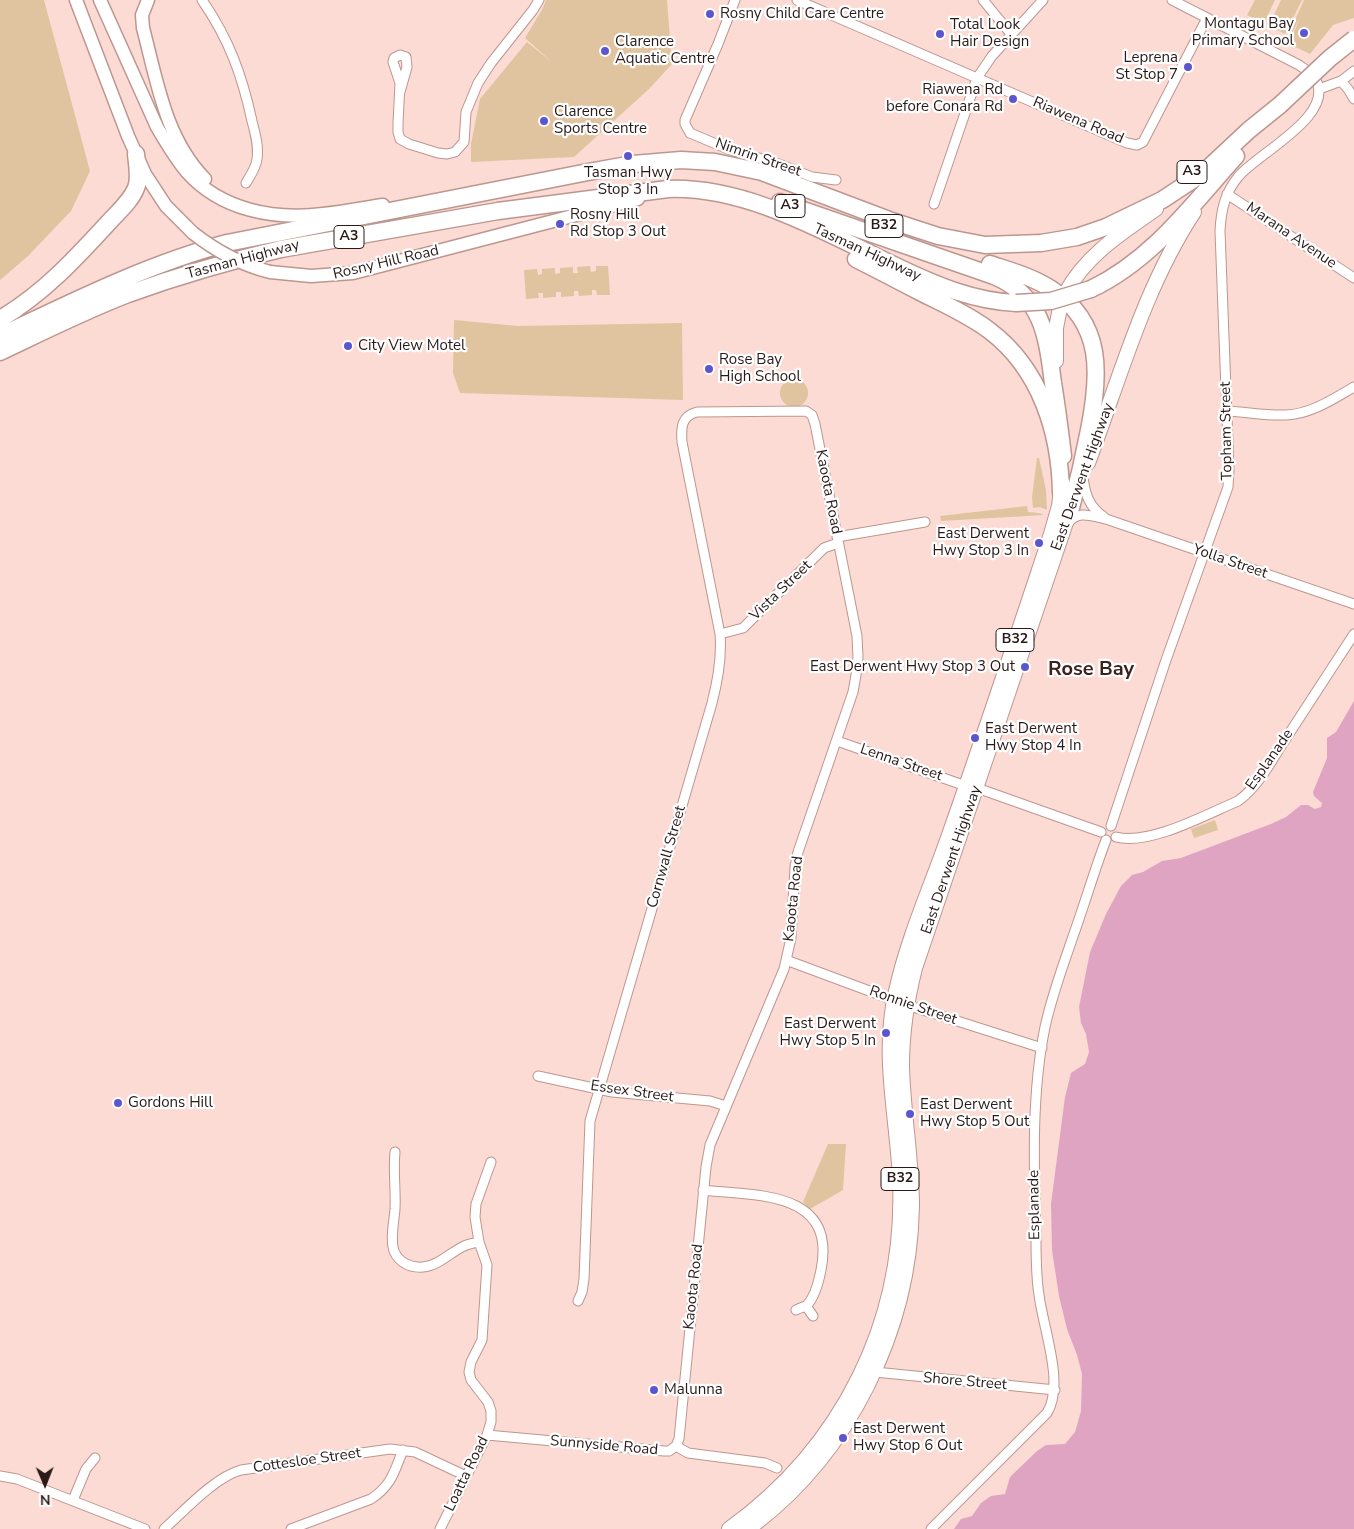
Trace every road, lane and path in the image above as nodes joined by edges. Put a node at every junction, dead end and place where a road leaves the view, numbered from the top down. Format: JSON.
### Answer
{"nodes":[{"id":1,"x":76,"y":0,"type":"edge"},
{"id":2,"x":100,"y":0,"type":"edge"},
{"id":3,"x":148,"y":0,"type":"edge"},
{"id":4,"x":202,"y":0,"type":"edge"},
{"id":5,"x":539,"y":0,"type":"edge"},
{"id":6,"x":734,"y":0,"type":"edge"},
{"id":7,"x":798,"y":0,"type":"edge"},
{"id":8,"x":983,"y":0,"type":"edge"},
{"id":9,"x":1043,"y":0,"type":"edge"},
{"id":10,"x":1172,"y":0,"type":"edge"},
{"id":11,"x":1207,"y":18,"type":"junction"},
{"id":12,"x":1011,"y":34,"type":"junction"},
{"id":13,"x":1354,"y":39,"type":"edge"},
{"id":14,"x":1354,"y":70,"type":"edge"},
{"id":15,"x":977,"y":78,"type":"junction"},
{"id":16,"x":1341,"y":81,"type":"junction"},
{"id":17,"x":1319,"y":89,"type":"junction"},
{"id":18,"x":400,"y":92,"type":"dead end"},
{"id":19,"x":1354,"y":99,"type":"edge"},
{"id":20,"x":1280,"y":105,"type":"junction"},
{"id":21,"x":136,"y":154,"type":"junction"},
{"id":22,"x":1196,"y":178,"type":"junction"},
{"id":23,"x":836,"y":180,"type":"dead end"},
{"id":24,"x":1214,"y":182,"type":"junction"},
{"id":25,"x":246,"y":183,"type":"dead end"},
{"id":26,"x":704,"y":190,"type":"junction"},
{"id":27,"x":821,"y":194,"type":"junction"},
{"id":28,"x":1227,"y":194,"type":"junction"},
{"id":29,"x":448,"y":200,"type":"junction"},
{"id":30,"x":934,"y":204,"type":"dead end"},
{"id":31,"x":498,"y":211,"type":"junction"},
{"id":32,"x":286,"y":216,"type":"junction"},
{"id":33,"x":1354,"y":278,"type":"edge"},
{"id":34,"x":0,"y":319,"type":"edge"},
{"id":35,"x":0,"y":336,"type":"edge"},
{"id":36,"x":0,"y":352,"type":"edge"},
{"id":37,"x":1354,"y":387,"type":"edge"},
{"id":38,"x":1228,"y":411,"type":"junction"},
{"id":39,"x":688,"y":415,"type":"joint"},
{"id":40,"x":1063,"y":456,"type":"junction"},
{"id":41,"x":1083,"y":477,"type":"junction"},
{"id":42,"x":1061,"y":493,"type":"junction"},
{"id":43,"x":1071,"y":508,"type":"junction"},
{"id":44,"x":1106,"y":519,"type":"junction"},
{"id":45,"x":925,"y":522,"type":"dead end"},
{"id":46,"x":1064,"y":528,"type":"junction"},
{"id":47,"x":838,"y":540,"type":"junction"},
{"id":48,"x":1205,"y":553,"type":"junction"},
{"id":49,"x":1354,"y":604,"type":"edge"},
{"id":50,"x":720,"y":634,"type":"junction"},
{"id":51,"x":1354,"y":634,"type":"edge"},
{"id":52,"x":837,"y":741,"type":"junction"},
{"id":53,"x":971,"y":787,"type":"junction"},
{"id":54,"x":1111,"y":826,"type":"junction"},
{"id":55,"x":1103,"y":836,"type":"junction"},
{"id":56,"x":1116,"y":837,"type":"junction"},
{"id":57,"x":786,"y":960,"type":"junction"},
{"id":58,"x":900,"y":1002,"type":"junction"},
{"id":59,"x":1042,"y":1048,"type":"junction"},
{"id":60,"x":538,"y":1076,"type":"dead end"},
{"id":61,"x":599,"y":1089,"type":"junction"},
{"id":62,"x":726,"y":1106,"type":"junction"},
{"id":63,"x":395,"y":1152,"type":"dead end"},
{"id":64,"x":491,"y":1162,"type":"dead end"},
{"id":65,"x":703,"y":1190,"type":"junction"},
{"id":66,"x":479,"y":1242,"type":"junction"},
{"id":67,"x":578,"y":1301,"type":"dead end"},
{"id":68,"x":806,"y":1306,"type":"junction"},
{"id":69,"x":796,"y":1310,"type":"dead end"},
{"id":70,"x":813,"y":1316,"type":"dead end"},
{"id":71,"x":874,"y":1372,"type":"junction"},
{"id":72,"x":1055,"y":1390,"type":"junction"},
{"id":73,"x":487,"y":1435,"type":"junction"},
{"id":74,"x":676,"y":1446,"type":"junction"},
{"id":75,"x":403,"y":1450,"type":"junction"},
{"id":76,"x":96,"y":1458,"type":"dead end"},
{"id":77,"x":776,"y":1468,"type":"dead end"},
{"id":78,"x":0,"y":1476,"type":"edge"},
{"id":79,"x":466,"y":1476,"type":"junction"},
{"id":80,"x":73,"y":1500,"type":"junction"},
{"id":81,"x":145,"y":1529,"type":"edge"},
{"id":82,"x":164,"y":1529,"type":"edge"},
{"id":83,"x":291,"y":1529,"type":"edge"},
{"id":84,"x":440,"y":1529,"type":"edge"},
{"id":85,"x":729,"y":1529,"type":"edge"},
{"id":86,"x":748,"y":1529,"type":"edge"},
{"id":87,"x":931,"y":1529,"type":"edge"}],
"edges":[{"from":1,"to":21,"type":"main road","name":"Rosny Hill Road"},
{"from":2,"to":32,"type":"main road"},
{"from":3,"to":32,"type":"main road"},
{"from":4,"to":25,"type":"street"},
{"from":5,"to":18,"type":"street"},
{"from":6,"to":23,"type":"street","name":"Nimrin Street"},
{"from":7,"to":15,"type":"street","name":"Riawena Road"},
{"from":8,"to":12,"type":"street"},
{"from":9,"to":12,"type":"street"},
{"from":10,"to":11,"type":"street"},
{"from":11,"to":15,"type":"street","name":"Riawena Road"},
{"from":11,"to":17,"type":"street"},
{"from":12,"to":15,"type":"street"},
{"from":13,"to":20,"type":"highway","name":"Tasman Highway","number":"A3","bridge":true},
{"from":14,"to":16,"type":"street"},
{"from":15,"to":30,"type":"street"},
{"from":16,"to":17,"type":"street"},
{"from":16,"to":19,"type":"street"},
{"from":17,"to":28,"type":"street","name":"Topham Street"},
{"from":20,"to":22,"type":"highway","name":"Tasman Highway","number":"A3"},
{"from":20,"to":24,"type":"highway","name":"Tasman Highway","number":"A3"},
{"from":20,"to":27,"type":"highway","name":"Tasman Highway","number":"A3"},
{"from":21,"to":26,"type":"main road","name":"Rosny Hill Road","bridge":true},
{"from":21,"to":34,"type":"highway"},
{"from":22,"to":27,"type":"highway","name":"Tasman Highway","number":"A3"},
{"from":22,"to":40,"type":"main road","name":"East Derwent Highway","number":"A3"},
{"from":24,"to":26,"type":"highway","name":"Tasman Highway","number":"A3","bridge":true},
{"from":24,"to":41,"type":"main road","name":"East Derwent Highway","number":"B32"},
{"from":26,"to":31,"type":"highway","name":"Tasman Highway","number":"A3"},
{"from":26,"to":42,"type":"highway"},
{"from":27,"to":29,"type":"highway","name":"Tasman Highway","number":"A3"},
{"from":27,"to":43,"type":"highway","number":"B32"},
{"from":28,"to":33,"type":"street","name":"Marana Avenue"},
{"from":28,"to":38,"type":"street","name":"Topham Street"},
{"from":29,"to":32,"type":"main road","name":"Tasman Highway","number":"A3"},
{"from":29,"to":35,"type":"highway","name":"Tasman Highway","number":"A3"},
{"from":31,"to":36,"type":"highway","name":"Tasman Highway","number":"A3"},
{"from":31,"to":40,"type":"highway","name":"Tasman Highway","number":"A3"},
{"from":37,"to":38,"type":"street"},
{"from":38,"to":48,"type":"street","name":"Topham Street"},
{"from":39,"to":47,"type":"street","name":"Kaoota Road"},
{"from":39,"to":50,"type":"street","name":"Cornwall Street"},
{"from":40,"to":42,"type":"main road","name":"East Derwent Highway","number":"B32"},
{"from":41,"to":43,"type":"main road","name":"East Derwent Highway","number":"B32"},
{"from":41,"to":44,"type":"street","name":"Yolla Street"},
{"from":42,"to":53,"type":"main road","name":"East Derwent Highway","number":"B32"},
{"from":43,"to":46,"type":"main road","name":"East Derwent Highway","number":"B32"},
{"from":44,"to":46,"type":"street","name":"Yolla Street"},
{"from":44,"to":48,"type":"street","name":"Yolla Street"},
{"from":45,"to":47,"type":"street"},
{"from":46,"to":53,"type":"main road","name":"East Derwent Highway","number":"B32"},
{"from":47,"to":50,"type":"street","name":"Vista Street"},
{"from":47,"to":52,"type":"street","name":"Kaoota Road"},
{"from":48,"to":49,"type":"street","name":"Yolla Street"},
{"from":48,"to":54,"type":"street","name":"Topham Street"},
{"from":50,"to":61,"type":"street","name":"Cornwall Street"},
{"from":51,"to":56,"type":"street","name":"Esplanade"},
{"from":52,"to":53,"type":"street","name":"Lenna Street"},
{"from":52,"to":57,"type":"street","name":"Kaoota Road"},
{"from":53,"to":55,"type":"street","name":"Lenna Street"},
{"from":53,"to":58,"type":"main road","name":"East Derwent Highway","number":"B32"},
{"from":54,"to":55,"type":"street"},
{"from":54,"to":56,"type":"street"},
{"from":55,"to":56,"type":"street"},
{"from":55,"to":59,"type":"street","name":"Esplanade"},
{"from":57,"to":58,"type":"street","name":"Ronnie Street"},
{"from":57,"to":62,"type":"street","name":"Kaoota Road"},
{"from":58,"to":59,"type":"street","name":"Ronnie Street"},
{"from":58,"to":71,"type":"main road","name":"East Derwent Highway","number":"B32"},
{"from":58,"to":85,"type":"main road","name":"East Derwent Highway","number":"B32"},
{"from":59,"to":72,"type":"street","name":"Esplanade"},
{"from":60,"to":61,"type":"street","name":"Essex Street"},
{"from":61,"to":62,"type":"street","name":"Essex Street"},
{"from":61,"to":67,"type":"street","name":"Cornwall Street"},
{"from":62,"to":65,"type":"street","name":"Kaoota Road"},
{"from":63,"to":66,"type":"street"},
{"from":64,"to":66,"type":"street","name":"Loatta Road"},
{"from":65,"to":68,"type":"street"},
{"from":65,"to":74,"type":"street","name":"Kaoota Road"},
{"from":66,"to":73,"type":"street","name":"Loatta Road"},
{"from":68,"to":69,"type":"street"},
{"from":68,"to":70,"type":"street"},
{"from":71,"to":72,"type":"street","name":"Shore Street"},
{"from":71,"to":86,"type":"main road","name":"East Derwent Highway","number":"B32"},
{"from":72,"to":87,"type":"street","name":"Esplanade"},
{"from":73,"to":74,"type":"street","name":"Sunnyside Road"},
{"from":73,"to":79,"type":"street","name":"Loatta Road"},
{"from":74,"to":77,"type":"street","name":"Sunnyside Road"},
{"from":75,"to":79,"type":"street","name":"Cottesloe Street"},
{"from":75,"to":82,"type":"street","name":"Cottesloe Street"},
{"from":75,"to":83,"type":"street"},
{"from":76,"to":80,"type":"street"},
{"from":78,"to":80,"type":"street"},
{"from":79,"to":84,"type":"street","name":"Loatta Road"},
{"from":80,"to":81,"type":"street"}]}
